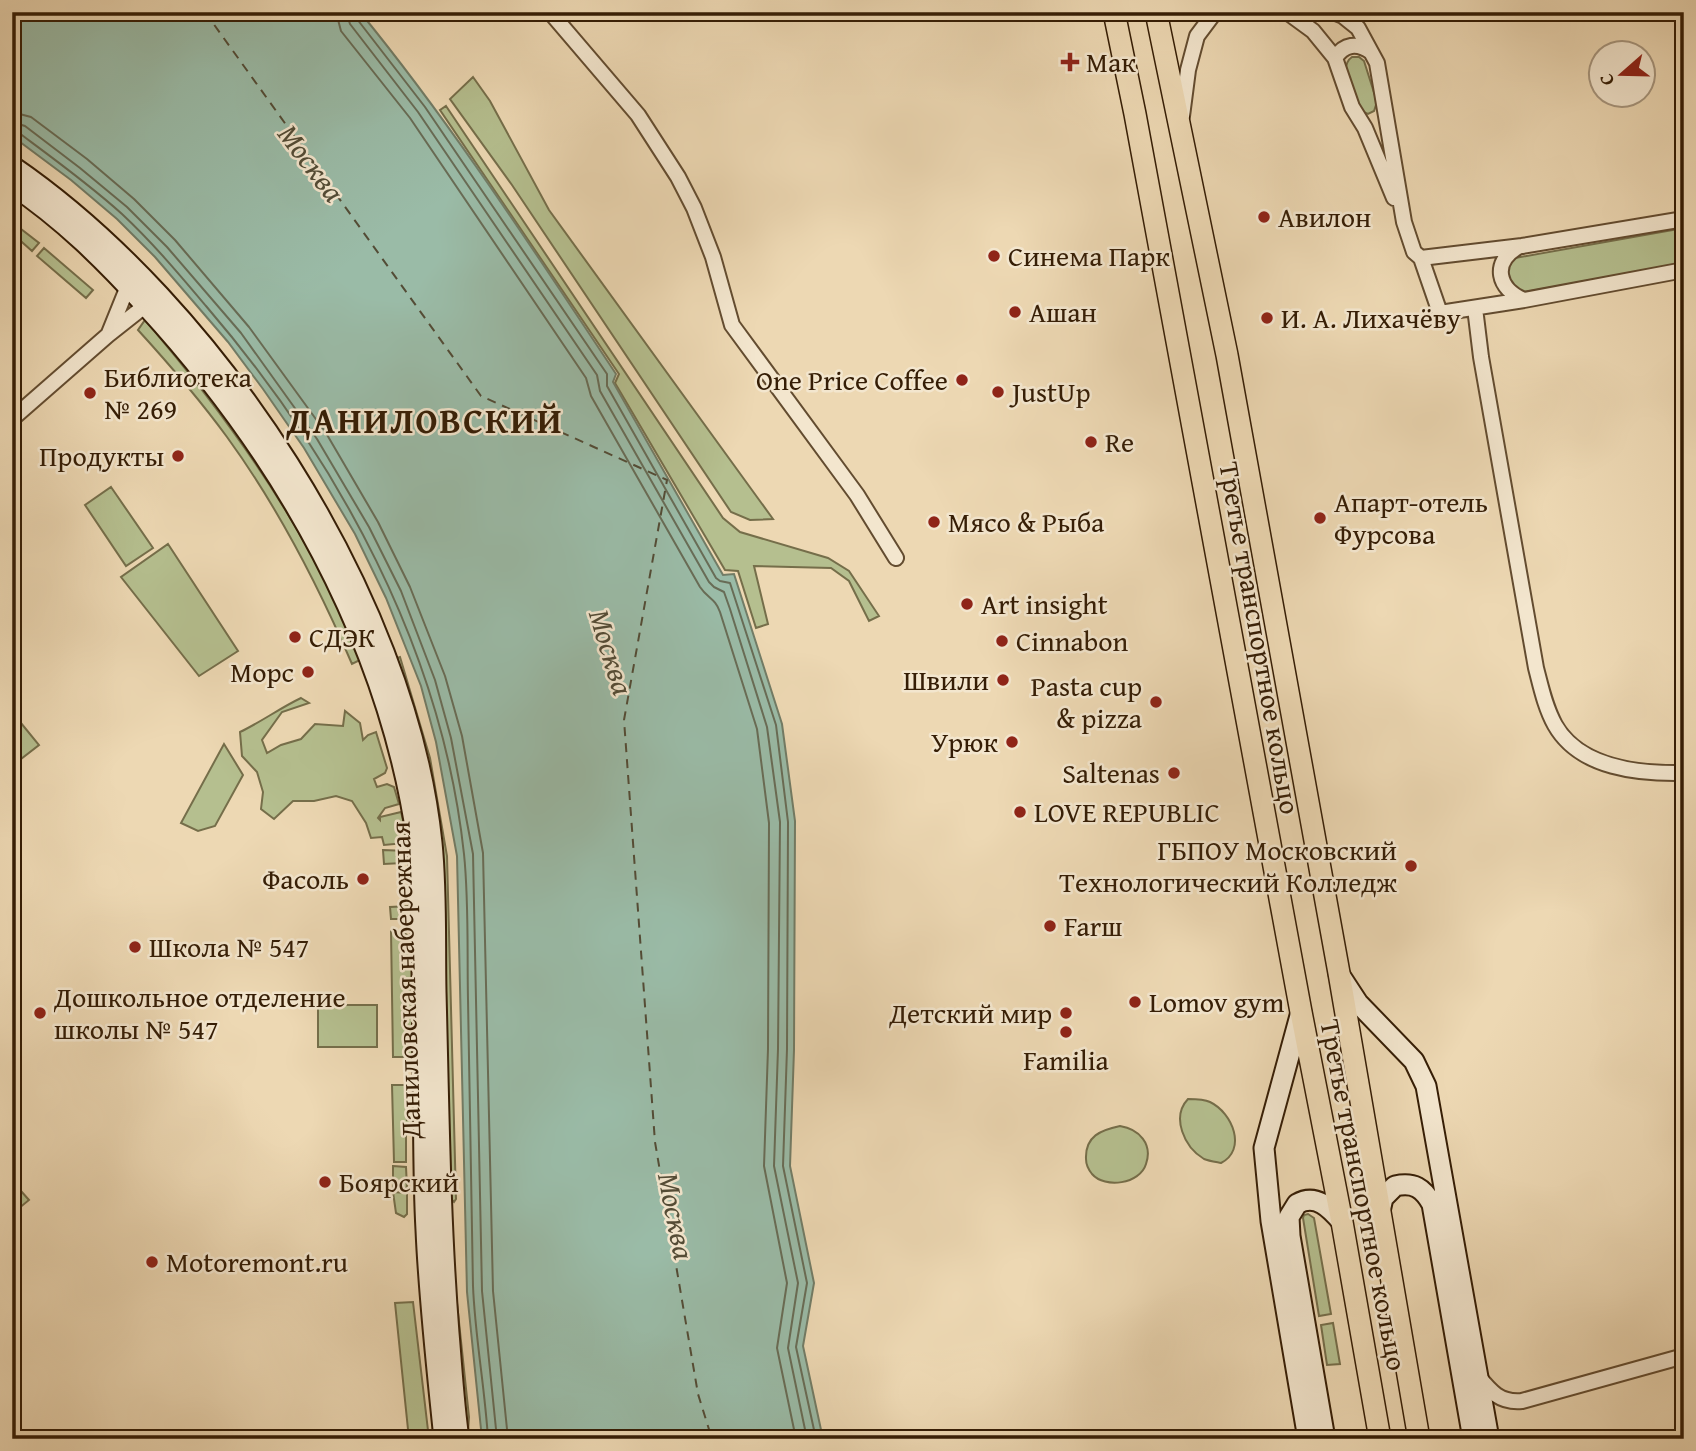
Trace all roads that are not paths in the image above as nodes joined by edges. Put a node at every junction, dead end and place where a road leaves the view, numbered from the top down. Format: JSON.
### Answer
{"nodes":[{"id":1,"x":550,"y":12,"type":"edge"},
{"id":2,"x":1114,"y":12,"type":"edge"},
{"id":3,"x":1156,"y":12,"type":"edge"},
{"id":4,"x":1215,"y":12,"type":"edge"},
{"id":5,"x":1287,"y":12,"type":"edge"},
{"id":6,"x":1333,"y":12,"type":"edge"},
{"id":7,"x":1371,"y":52,"type":"junction"},
{"id":8,"x":1335,"y":58,"type":"junction"},
{"id":9,"x":1387,"y":116,"type":"junction"},
{"id":10,"x":1360,"y":120,"type":"junction"},
{"id":11,"x":1180,"y":131,"type":"junction"},
{"id":12,"x":12,"y":166,"type":"edge"},
{"id":13,"x":12,"y":185,"type":"edge"},
{"id":14,"x":1684,"y":219,"type":"edge"},
{"id":15,"x":1404,"y":222,"type":"junction"},
{"id":16,"x":1519,"y":247,"type":"junction"},
{"id":17,"x":1417,"y":255,"type":"junction"},
{"id":18,"x":1684,"y":270,"type":"edge"},
{"id":19,"x":128,"y":286,"type":"junction"},
{"id":20,"x":1524,"y":300,"type":"junction"},
{"id":21,"x":146,"y":306,"type":"junction"},
{"id":22,"x":1475,"y":308,"type":"junction"},
{"id":23,"x":108,"y":335,"type":"junction"},
{"id":24,"x":12,"y":419,"type":"edge"},
{"id":25,"x":896,"y":558,"type":"dead end"},
{"id":26,"x":1684,"y":774,"type":"edge"},
{"id":27,"x":1339,"y":973,"type":"junction"},
{"id":28,"x":1301,"y":1012,"type":"junction"},
{"id":29,"x":1379,"y":1217,"type":"junction"},
{"id":30,"x":1342,"y":1222,"type":"junction"},
{"id":31,"x":1684,"y":1356,"type":"edge"},
{"id":32,"x":1477,"y":1374,"type":"junction"},
{"id":33,"x":444,"y":1439,"type":"edge"},
{"id":34,"x":459,"y":1439,"type":"edge"},
{"id":35,"x":1307,"y":1439,"type":"edge"},
{"id":36,"x":1325,"y":1439,"type":"edge"},
{"id":37,"x":1380,"y":1439,"type":"edge"},
{"id":38,"x":1419,"y":1439,"type":"edge"},
{"id":39,"x":1473,"y":1439,"type":"edge"},
{"id":40,"x":1489,"y":1439,"type":"edge"}],
"edges":[{"from":1,"to":25,"type":"street"},
{"from":2,"to":28,"type":"main road","name":"Третье транспортное кольцо"},
{"from":3,"to":11,"type":"main road","name":"Третье транспортное кольцо"},
{"from":4,"to":11,"type":"street"},
{"from":5,"to":8,"type":"street"},
{"from":6,"to":7,"type":"street"},
{"from":7,"to":8,"type":"street"},
{"from":7,"to":9,"type":"street"},
{"from":8,"to":10,"type":"street"},
{"from":9,"to":10,"type":"street"},
{"from":9,"to":15,"type":"street"},
{"from":10,"to":15,"type":"street"},
{"from":11,"to":27,"type":"main road","name":"Третье транспортное кольцо"},
{"from":12,"to":34,"type":"main road","name":"Даниловская набережная"},
{"from":13,"to":19,"type":"main road","name":"Даниловская набережная"},
{"from":14,"to":16,"type":"street"},
{"from":15,"to":17,"type":"street"},
{"from":16,"to":17,"type":"street"},
{"from":16,"to":20,"type":"street"},
{"from":17,"to":22,"type":"street"},
{"from":18,"to":20,"type":"street"},
{"from":19,"to":21,"type":"main road","name":"Даниловская набережная"},
{"from":19,"to":23,"type":"street"},
{"from":20,"to":22,"type":"street"},
{"from":21,"to":23,"type":"street"},
{"from":21,"to":33,"type":"main road","name":"Даниловская набережная"},
{"from":22,"to":26,"type":"street"},
{"from":23,"to":24,"type":"street"},
{"from":27,"to":29,"type":"main road","name":"Третье транспортное кольцо"},
{"from":27,"to":32,"type":"main road"},
{"from":28,"to":30,"type":"main road","name":"Третье транспортное кольцо"},
{"from":28,"to":35,"type":"main road"},
{"from":29,"to":38,"type":"main road","name":"Третье транспортное кольцо"},
{"from":29,"to":39,"type":"main road"},
{"from":30,"to":36,"type":"main road"},
{"from":30,"to":37,"type":"main road","name":"Третье транспортное кольцо"},
{"from":31,"to":32,"type":"street"},
{"from":32,"to":40,"type":"main road"}]}
